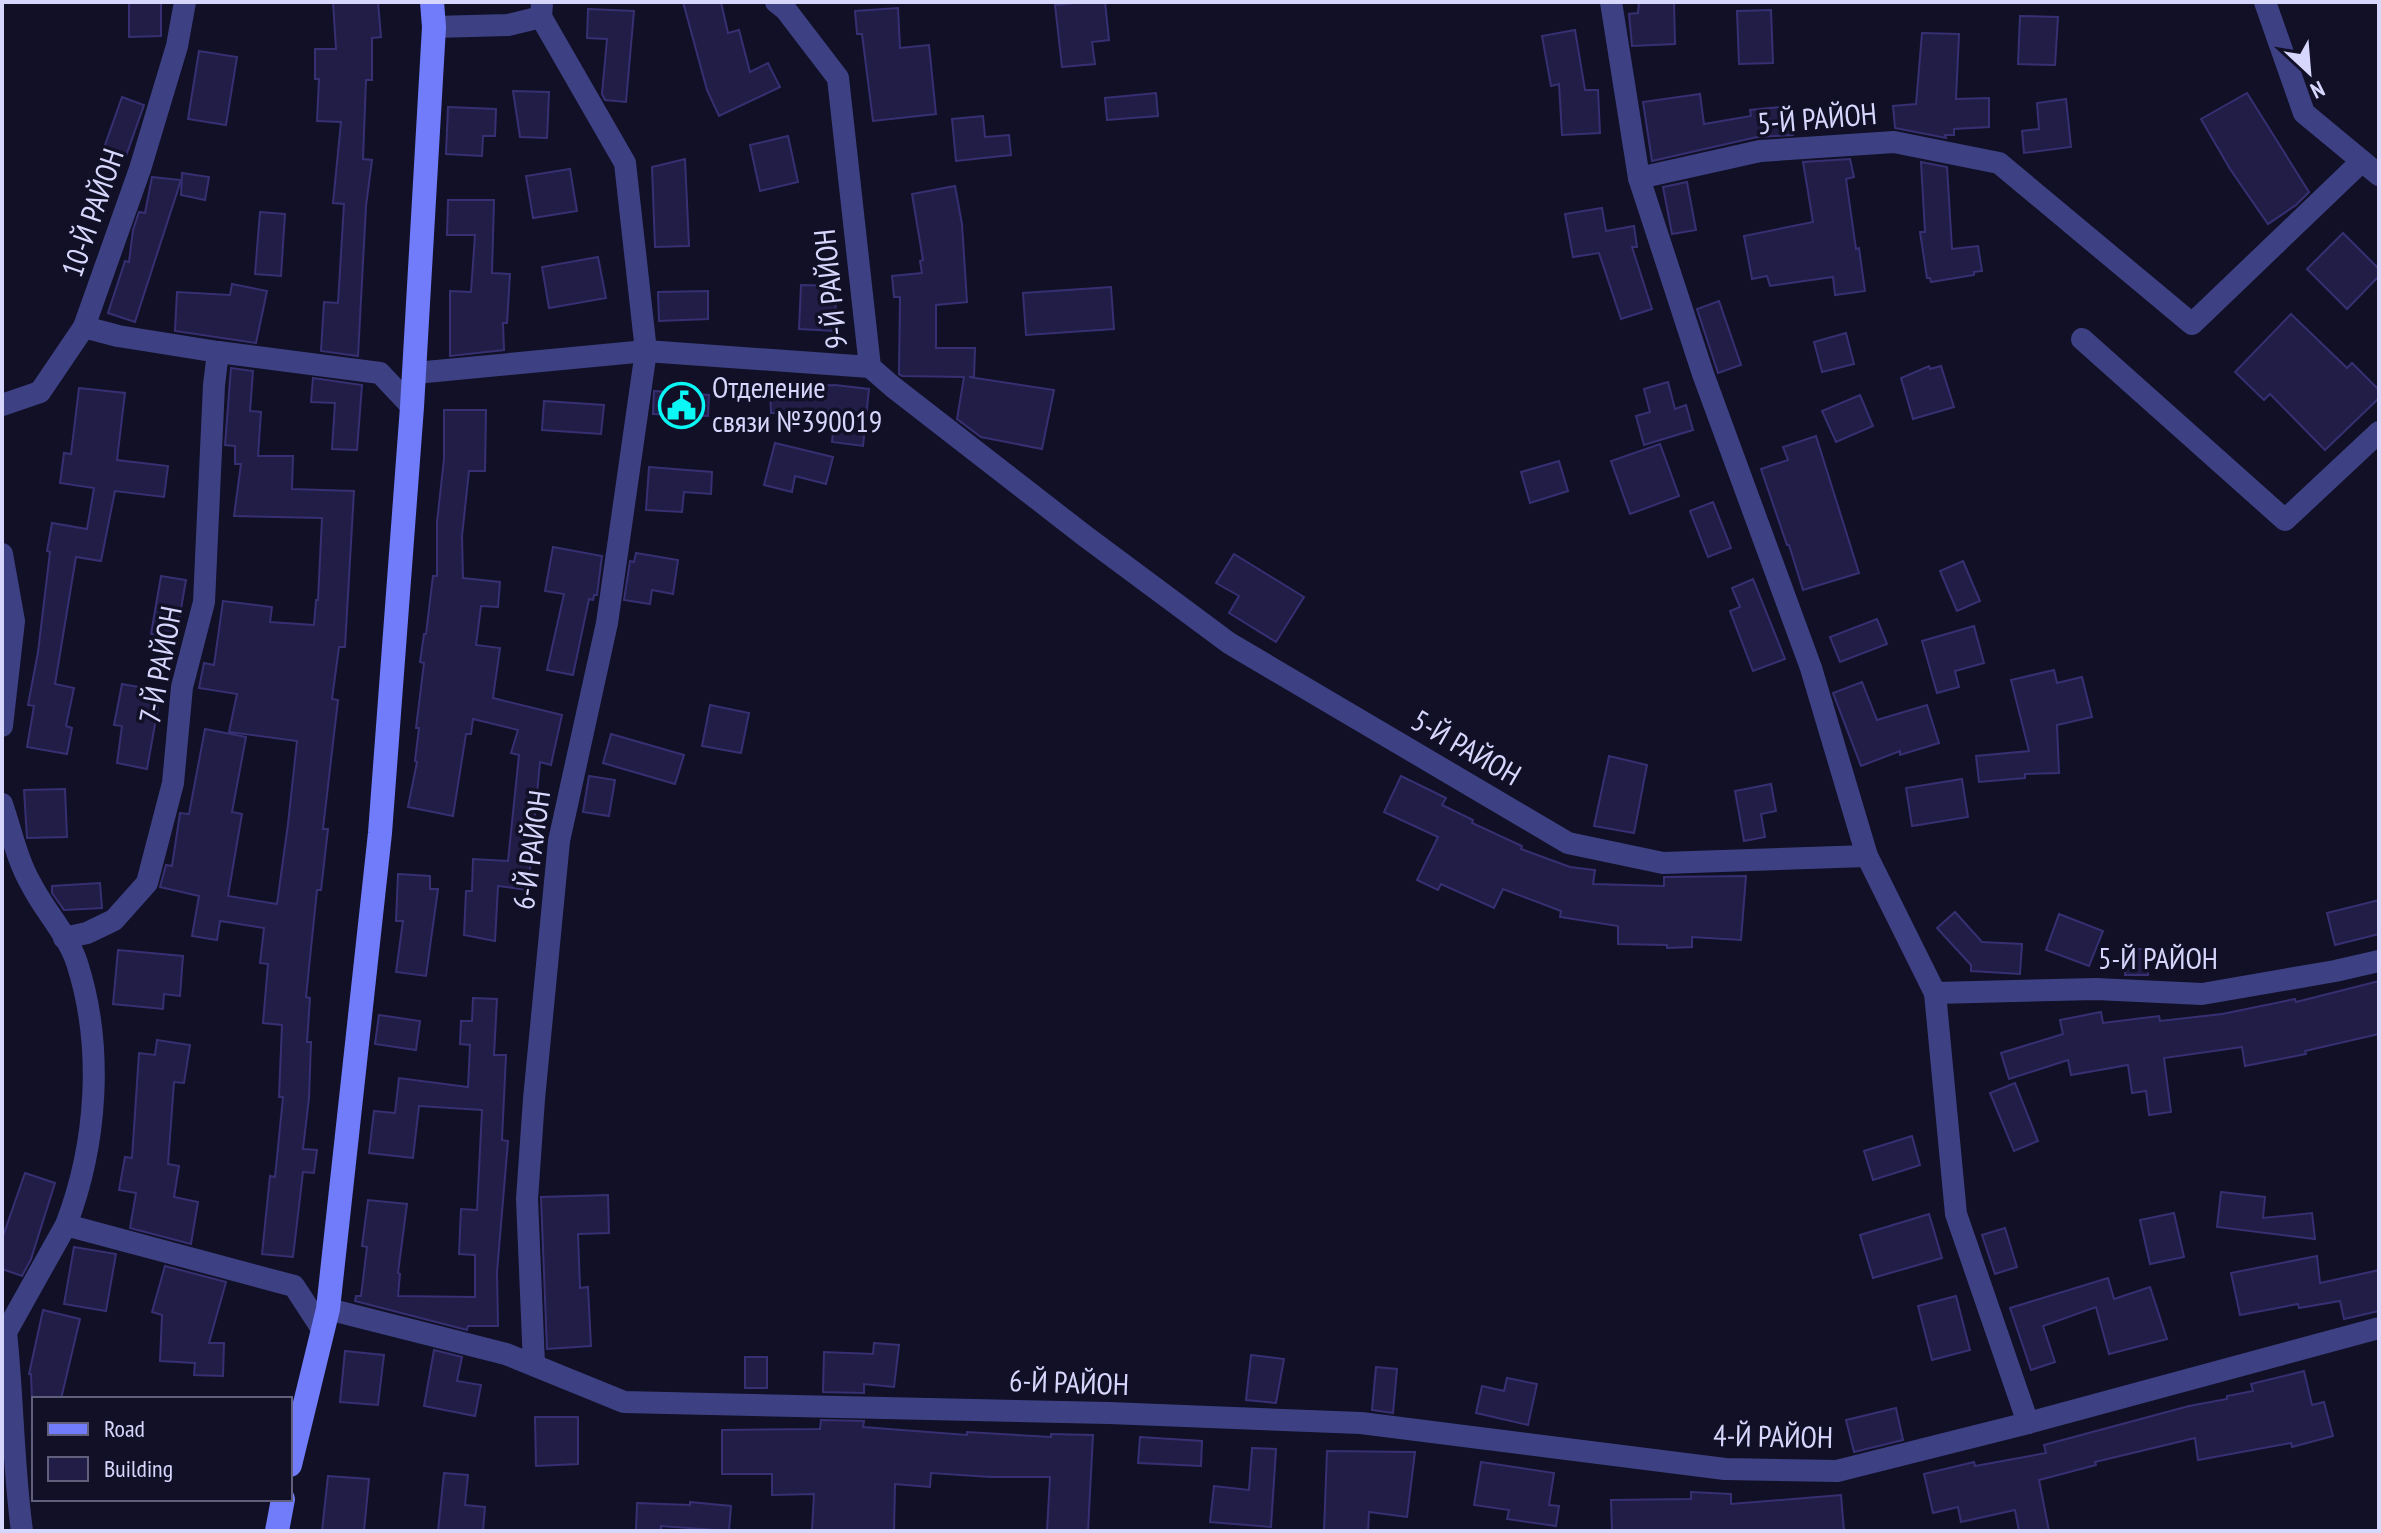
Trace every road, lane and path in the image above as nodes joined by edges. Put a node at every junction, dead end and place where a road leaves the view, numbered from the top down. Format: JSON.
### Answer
{"nodes":[{"id":1,"x":185,"y":2,"type":"edge"},
{"id":2,"x":432,"y":2,"type":"edge"},
{"id":3,"x":776,"y":2,"type":"edge"},
{"id":4,"x":1611,"y":2,"type":"edge"},
{"id":5,"x":2265,"y":2,"type":"edge"},
{"id":6,"x":542,"y":10,"type":"edge"},
{"id":7,"x":434,"y":27,"type":"junction"},
{"id":8,"x":2371,"y":168,"type":"edge"},
{"id":9,"x":1639,"y":178,"type":"junction"},
{"id":10,"x":84,"y":327,"type":"junction"},
{"id":11,"x":2082,"y":339,"type":"dead end"},
{"id":12,"x":646,"y":351,"type":"junction"},
{"id":13,"x":218,"y":352,"type":"junction"},
{"id":14,"x":870,"y":367,"type":"junction"},
{"id":15,"x":415,"y":373,"type":"junction"},
{"id":16,"x":2,"y":405,"type":"edge"},
{"id":17,"x":412,"y":407,"type":"junction"},
{"id":18,"x":2379,"y":432,"type":"edge"},
{"id":19,"x":1085,"y":536,"type":"joint"},
{"id":20,"x":2,"y":554,"type":"edge"},
{"id":21,"x":2,"y":726,"type":"edge"},
{"id":22,"x":2,"y":804,"type":"edge"},
{"id":23,"x":1867,"y":856,"type":"junction"},
{"id":24,"x":64,"y":938,"type":"junction"},
{"id":25,"x":2379,"y":961,"type":"edge"},
{"id":26,"x":1935,"y":993,"type":"junction"},
{"id":27,"x":66,"y":1225,"type":"junction"},
{"id":28,"x":325,"y":1319,"type":"junction"},
{"id":29,"x":2379,"y":1328,"type":"edge"},
{"id":30,"x":4,"y":1332,"type":"edge"},
{"id":31,"x":534,"y":1364,"type":"junction"},
{"id":32,"x":2028,"y":1423,"type":"junction"},
{"id":33,"x":1608,"y":1452,"type":"joint"},
{"id":34,"x":292,"y":1457,"type":"edge"},
{"id":35,"x":283,"y":1501,"type":"edge"},
{"id":36,"x":22,"y":1531,"type":"edge"},
{"id":37,"x":277,"y":1531,"type":"edge"}],
"edges":[{"from":1,"to":10,"type":"street","name":"10-Й РАЙОН"},
{"from":2,"to":7,"type":"street"},
{"from":3,"to":14,"type":"street","name":"9-Й РАЙОН"},
{"from":4,"to":9,"type":"street"},
{"from":5,"to":8,"type":"street"},
{"from":6,"to":7,"type":"street"},
{"from":6,"to":12,"type":"street","name":"6-Й РАЙОН"},
{"from":7,"to":15,"type":"street"},
{"from":8,"to":9,"type":"street","name":"5-Й РАЙОН"},
{"from":9,"to":23,"type":"street"},
{"from":10,"to":13,"type":"street"},
{"from":10,"to":16,"type":"street","name":"10-Й РАЙОН"},
{"from":11,"to":18,"type":"street"},
{"from":12,"to":14,"type":"street"},
{"from":12,"to":15,"type":"street"},
{"from":12,"to":31,"type":"street","name":"6-Й РАЙОН"},
{"from":13,"to":17,"type":"street"},
{"from":13,"to":24,"type":"street","name":"7-Й РАЙОН"},
{"from":14,"to":19,"type":"street","name":"9-Й РАЙОН"},
{"from":15,"to":17,"type":"street"},
{"from":17,"to":28,"type":"street"},
{"from":19,"to":23,"type":"street","name":"5-Й РАЙОН"},
{"from":20,"to":21,"type":"street"},
{"from":22,"to":24,"type":"street"},
{"from":23,"to":26,"type":"street"},
{"from":24,"to":27,"type":"street"},
{"from":25,"to":26,"type":"street","name":"5-Й РАЙОН"},
{"from":26,"to":32,"type":"street"},
{"from":27,"to":28,"type":"street"},
{"from":27,"to":30,"type":"street"},
{"from":28,"to":31,"type":"street","name":"6-Й РАЙОН"},
{"from":28,"to":34,"type":"street"},
{"from":29,"to":32,"type":"street","name":"4-Й РАЙОН"},
{"from":30,"to":36,"type":"street"},
{"from":31,"to":33,"type":"street","name":"6-Й РАЙОН"},
{"from":32,"to":33,"type":"street","name":"4-Й РАЙОН"},
{"from":35,"to":37,"type":"street"}]}
